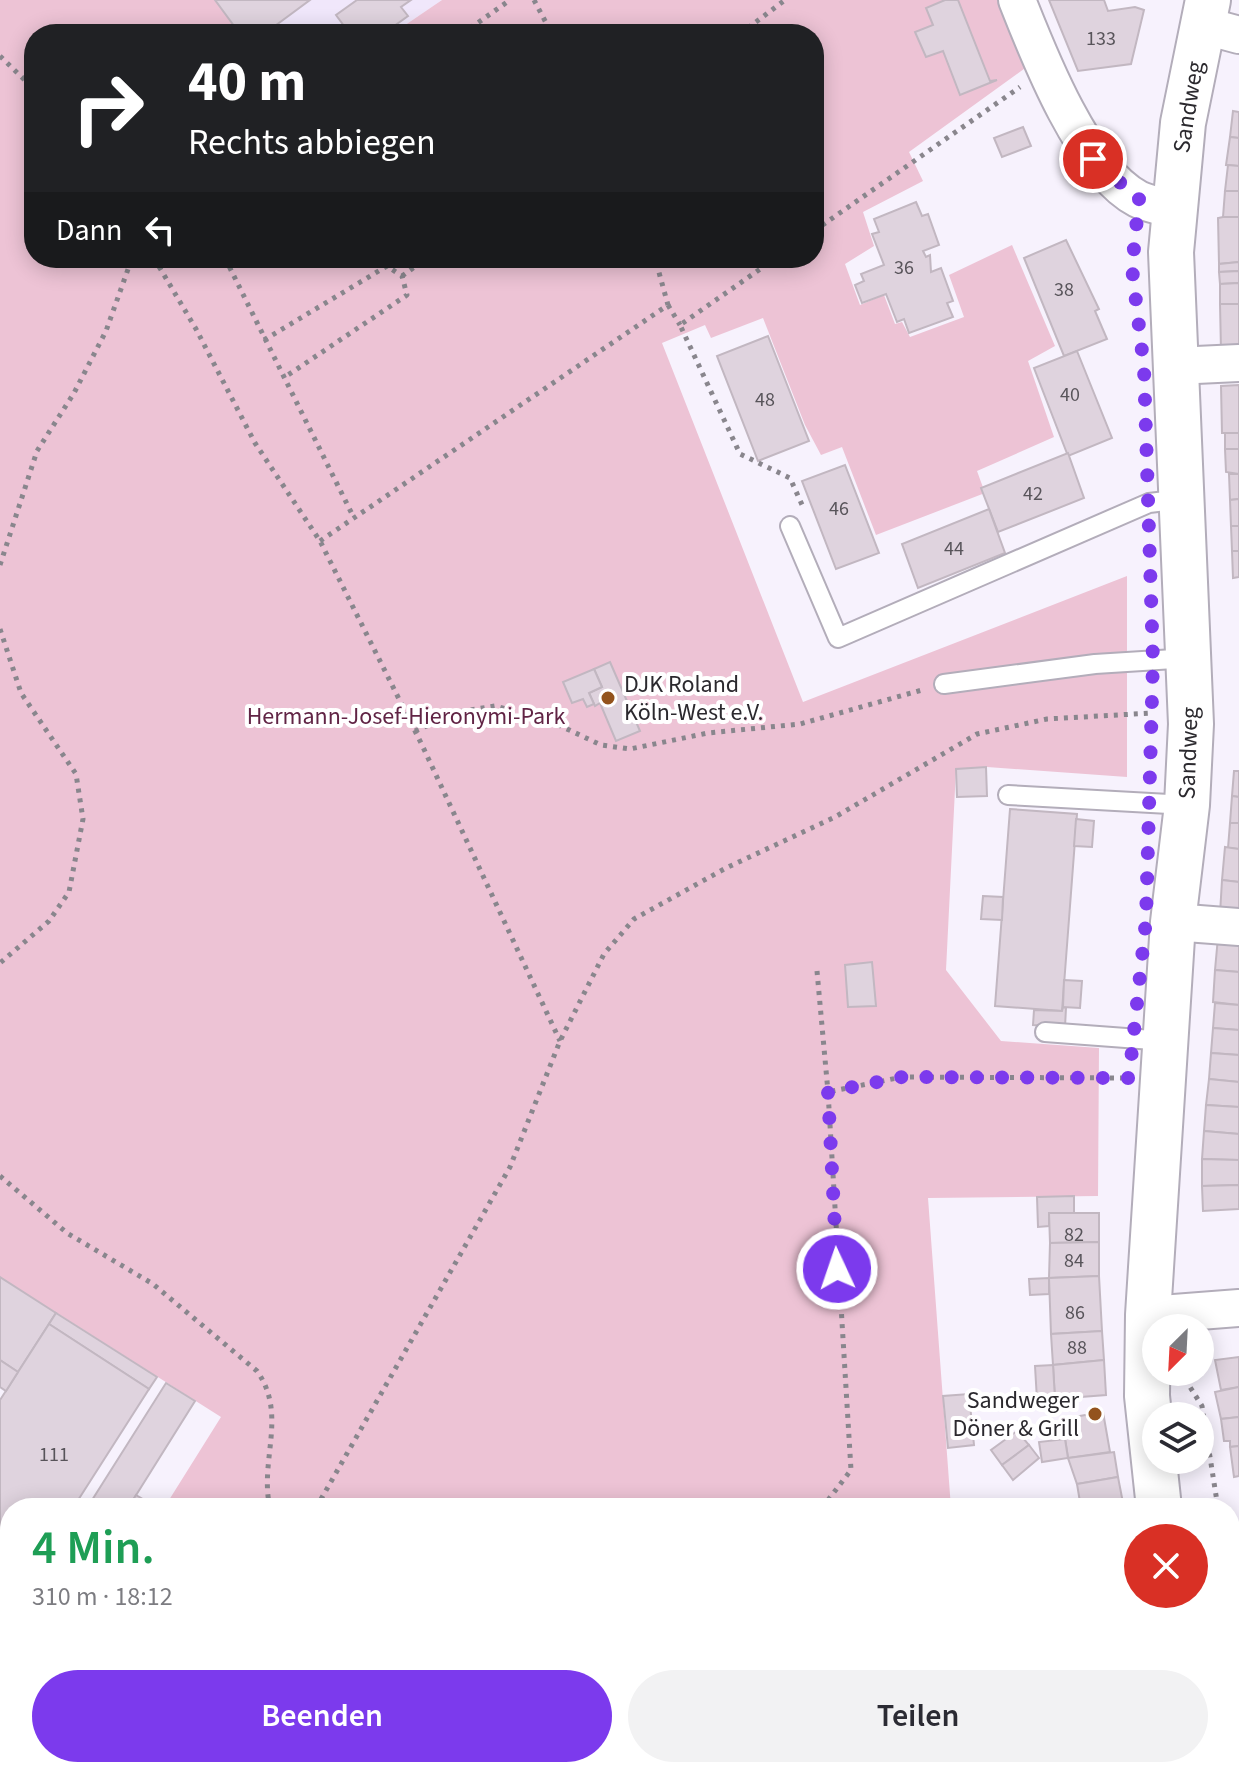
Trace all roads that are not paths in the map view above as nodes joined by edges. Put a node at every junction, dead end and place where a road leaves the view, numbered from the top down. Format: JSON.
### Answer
{"nodes":[{"id":1,"x":1017,"y":0,"type":"edge"},
{"id":2,"x":1216,"y":20,"type":"edge"},
{"id":3,"x":1173,"y":210,"type":"junction"},
{"id":4,"x":1239,"y":363,"type":"edge"},
{"id":5,"x":1175,"y":366,"type":"junction"},
{"id":6,"x":1183,"y":499,"type":"junction"},
{"id":7,"x":792,"y":531,"type":"road end"},
{"id":8,"x":1172,"y":660,"type":"junction"},
{"id":9,"x":944,"y":684,"type":"road end"},
{"id":10,"x":1008,"y":795,"type":"dead end"},
{"id":11,"x":1187,"y":805,"type":"junction"},
{"id":12,"x":1173,"y":922,"type":"junction"},
{"id":13,"x":1239,"y":927,"type":"edge"},
{"id":14,"x":1045,"y":1032,"type":"dead end"},
{"id":15,"x":1149,"y":1040,"type":"junction"},
{"id":16,"x":1239,"y":1308,"type":"edge"},
{"id":17,"x":1148,"y":1314,"type":"edge"},
{"id":18,"x":1161,"y":1314,"type":"edge"},
{"id":19,"x":1147,"y":1386,"type":"edge"},
{"id":20,"x":1158,"y":1498,"type":"edge"}],
"edges":[{"from":1,"to":3,"type":"street"},
{"from":2,"to":3,"type":"street","name":"Sandweg"},
{"from":3,"to":5,"type":"street","name":"Sandweg"},
{"from":4,"to":5,"type":"street"},
{"from":5,"to":6,"type":"street","name":"Sandweg"},
{"from":6,"to":7,"type":"lane"},
{"from":6,"to":8,"type":"street","name":"Sandweg"},
{"from":8,"to":9,"type":"lane"},
{"from":8,"to":11,"type":"street","name":"Sandweg"},
{"from":10,"to":11,"type":"lane"},
{"from":11,"to":12,"type":"street","name":"Sandweg"},
{"from":12,"to":13,"type":"street"},
{"from":12,"to":15,"type":"street","name":"Sandweg"},
{"from":14,"to":15,"type":"lane"},
{"from":15,"to":17,"type":"street","name":"Sandweg"},
{"from":16,"to":18,"type":"street"},
{"from":19,"to":20,"type":"street","name":"Sandweg"}]}
